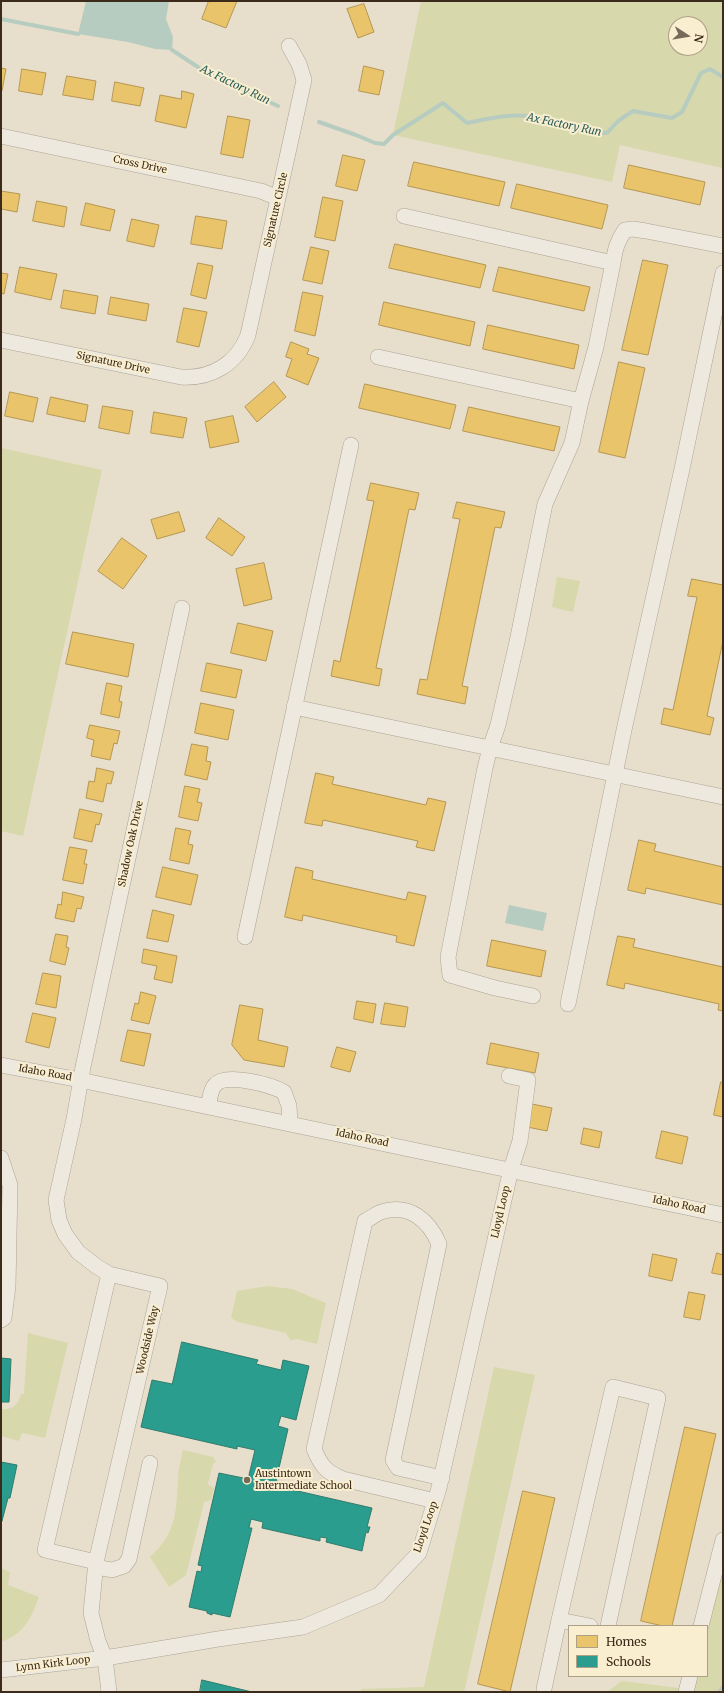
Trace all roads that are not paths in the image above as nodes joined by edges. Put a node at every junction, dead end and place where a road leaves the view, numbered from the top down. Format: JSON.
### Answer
{"nodes":[{"id":1,"x":289,"y":46,"type":"dead end"},
{"id":2,"x":1,"y":136,"type":"edge"},
{"id":3,"x":278,"y":198,"type":"junction"},
{"id":4,"x":404,"y":216,"type":"dead end"},
{"id":5,"x":723,"y":246,"type":"edge"},
{"id":6,"x":613,"y":263,"type":"junction"},
{"id":7,"x":723,"y":273,"type":"edge"},
{"id":8,"x":1,"y":340,"type":"edge"},
{"id":9,"x":378,"y":357,"type":"dead end"},
{"id":10,"x":223,"y":368,"type":"joint"},
{"id":11,"x":581,"y":401,"type":"junction"},
{"id":12,"x":351,"y":445,"type":"dead end"},
{"id":13,"x":182,"y":608,"type":"dead end"},
{"id":14,"x":294,"y":707,"type":"junction"},
{"id":15,"x":490,"y":748,"type":"junction"},
{"id":16,"x":615,"y":774,"type":"junction"},
{"id":17,"x":723,"y":797,"type":"edge"},
{"id":18,"x":245,"y":937,"type":"dead end"},
{"id":19,"x":533,"y":996,"type":"dead end"},
{"id":20,"x":568,"y":1004,"type":"dead end"},
{"id":21,"x":1,"y":1065,"type":"edge"},
{"id":22,"x":510,"y":1076,"type":"dead end"},
{"id":23,"x":80,"y":1080,"type":"junction"},
{"id":24,"x":208,"y":1106,"type":"junction"},
{"id":25,"x":290,"y":1123,"type":"junction"},
{"id":26,"x":1,"y":1158,"type":"edge"},
{"id":27,"x":511,"y":1170,"type":"junction"},
{"id":28,"x":723,"y":1215,"type":"edge"},
{"id":29,"x":109,"y":1274,"type":"junction"},
{"id":30,"x":1,"y":1320,"type":"edge"},
{"id":31,"x":150,"y":1463,"type":"dead end"},
{"id":32,"x":442,"y":1478,"type":"junction"},
{"id":33,"x":435,"y":1501,"type":"junction"},
{"id":34,"x":723,"y":1540,"type":"edge"},
{"id":35,"x":96,"y":1565,"type":"junction"},
{"id":36,"x":559,"y":1620,"type":"junction"},
{"id":37,"x":585,"y":1625,"type":"edge"},
{"id":38,"x":608,"y":1625,"type":"edge"},
{"id":39,"x":701,"y":1625,"type":"edge"},
{"id":40,"x":105,"y":1658,"type":"junction"},
{"id":41,"x":1,"y":1670,"type":"edge"},
{"id":42,"x":690,"y":1677,"type":"edge"},
{"id":43,"x":544,"y":1689,"type":"dead end"},
{"id":44,"x":109,"y":1692,"type":"edge"},
{"id":45,"x":686,"y":1692,"type":"edge"}],
"edges":[{"from":1,"to":3,"type":"street","name":"Signature Circle"},
{"from":2,"to":3,"type":"street","name":"Cross Drive"},
{"from":3,"to":10,"type":"street","name":"Signature Circle"},
{"from":4,"to":6,"type":"street"},
{"from":5,"to":6,"type":"street"},
{"from":6,"to":11,"type":"street"},
{"from":7,"to":16,"type":"street"},
{"from":8,"to":10,"type":"street","name":"Signature Drive"},
{"from":9,"to":11,"type":"street"},
{"from":11,"to":15,"type":"street"},
{"from":12,"to":14,"type":"street"},
{"from":13,"to":23,"type":"street","name":"Shadow Oak Drive"},
{"from":14,"to":15,"type":"street"},
{"from":14,"to":18,"type":"street"},
{"from":15,"to":16,"type":"street"},
{"from":15,"to":19,"type":"street"},
{"from":16,"to":17,"type":"street"},
{"from":16,"to":20,"type":"street"},
{"from":21,"to":23,"type":"street","name":"Idaho Road"},
{"from":22,"to":27,"type":"street","name":"Lloyd Loop"},
{"from":23,"to":24,"type":"street","name":"Idaho Road"},
{"from":23,"to":29,"type":"street","name":"Woodside Way"},
{"from":24,"to":25,"type":"street","name":"Idaho Road"},
{"from":24,"to":25,"type":"street"},
{"from":25,"to":27,"type":"street","name":"Idaho Road"},
{"from":26,"to":30,"type":"street"},
{"from":27,"to":28,"type":"street","name":"Idaho Road"},
{"from":27,"to":32,"type":"street","name":"Lloyd Loop"},
{"from":29,"to":35,"type":"street"},
{"from":29,"to":35,"type":"street","name":"Woodside Way"},
{"from":31,"to":35,"type":"street"},
{"from":32,"to":33,"type":"street","name":"Lloyd Loop"},
{"from":32,"to":33,"type":"street"},
{"from":33,"to":40,"type":"street","name":"Lloyd Loop"},
{"from":34,"to":39,"type":"street"},
{"from":35,"to":40,"type":"street","name":"Woodside Way"},
{"from":36,"to":37,"type":"street"},
{"from":36,"to":38,"type":"street"},
{"from":36,"to":43,"type":"street"},
{"from":40,"to":41,"type":"street","name":"Lynn Kirk Loop"},
{"from":40,"to":44,"type":"street","name":"Woodside Way"},
{"from":42,"to":45,"type":"street"}]}
